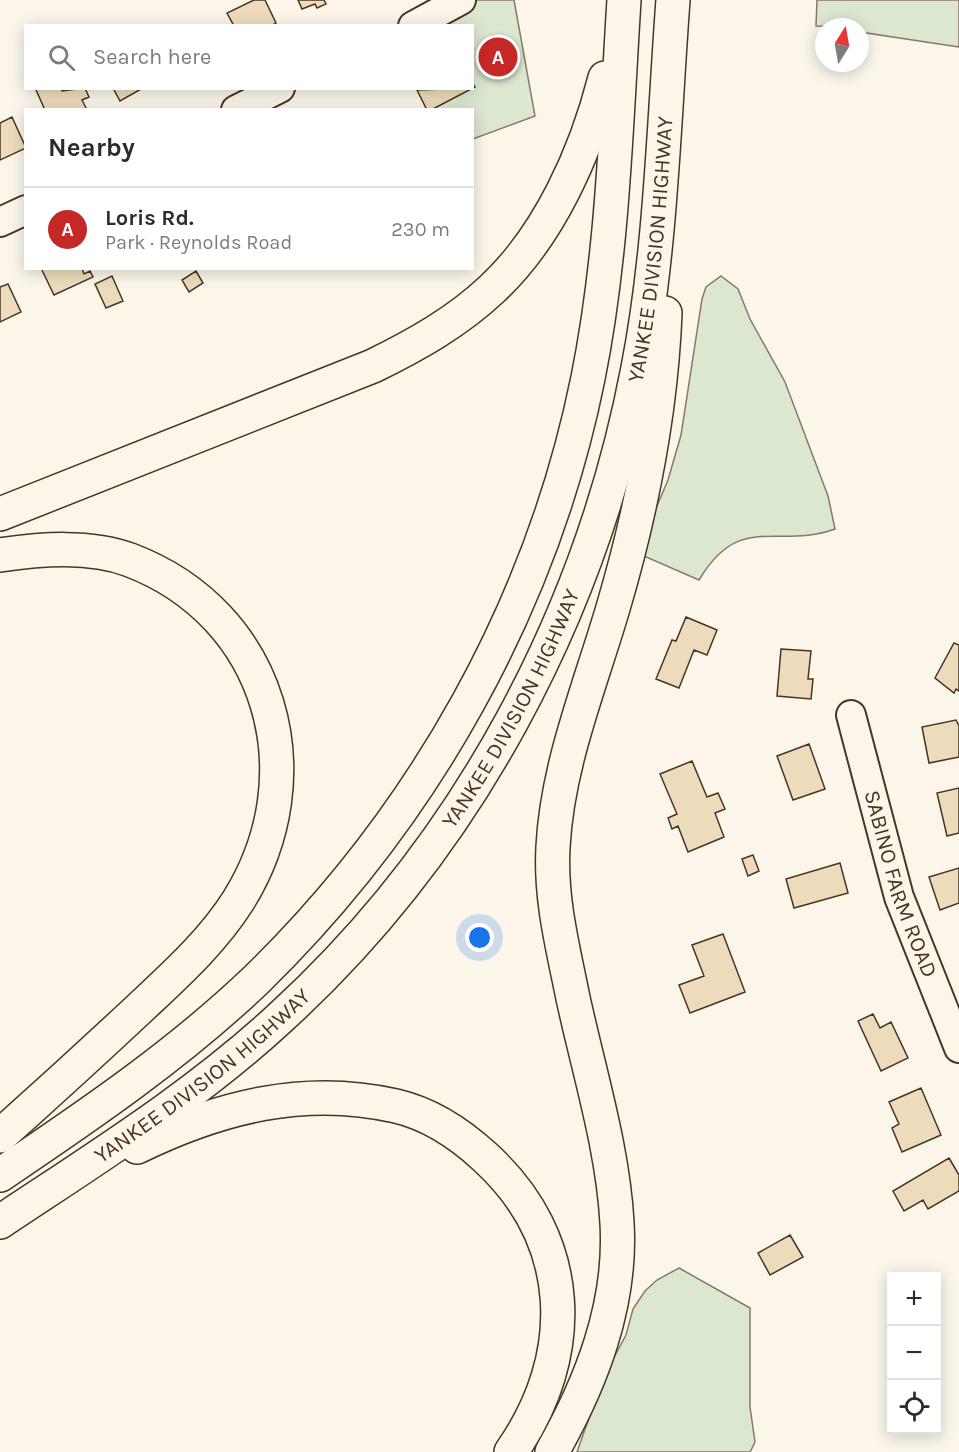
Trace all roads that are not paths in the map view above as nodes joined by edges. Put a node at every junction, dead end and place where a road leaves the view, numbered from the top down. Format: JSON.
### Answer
{"nodes":[{"id":1,"x":461,"y":0,"type":"edge"},
{"id":2,"x":622,"y":0,"type":"edge"},
{"id":3,"x":673,"y":0,"type":"edge"},
{"id":4,"x":417,"y":24,"type":"edge"},
{"id":5,"x":276,"y":90,"type":"edge"},
{"id":6,"x":240,"y":108,"type":"edge"},
{"id":7,"x":663,"y":134,"type":"junction"},
{"id":8,"x":24,"y":211,"type":"edge"},
{"id":9,"x":0,"y":222,"type":"edge"},
{"id":10,"x":0,"y":514,"type":"edge"},
{"id":11,"x":0,"y":555,"type":"edge"},
{"id":12,"x":851,"y":715,"type":"dead end"},
{"id":13,"x":959,"y":1048,"type":"edge"},
{"id":14,"x":0,"y":1136,"type":"edge"},
{"id":15,"x":0,"y":1174,"type":"edge"},
{"id":16,"x":12,"y":1214,"type":"edge"},
{"id":17,"x":511,"y":1452,"type":"edge"},
{"id":18,"x":552,"y":1452,"type":"edge"}],
"edges":[{"from":1,"to":4,"type":"street"},
{"from":2,"to":10,"type":"highway"},
{"from":2,"to":15,"type":"highway","name":"YANKEE DIVISION HIGHWAY"},
{"from":3,"to":7,"type":"highway","name":"YANKEE DIVISION HIGHWAY"},
{"from":5,"to":6,"type":"street"},
{"from":7,"to":16,"type":"highway","name":"YANKEE DIVISION HIGHWAY"},
{"from":7,"to":18,"type":"highway"},
{"from":8,"to":9,"type":"street"},
{"from":11,"to":14,"type":"highway"},
{"from":12,"to":13,"type":"street","name":"SABINO FARM ROAD"},
{"from":16,"to":17,"type":"highway"}]}
